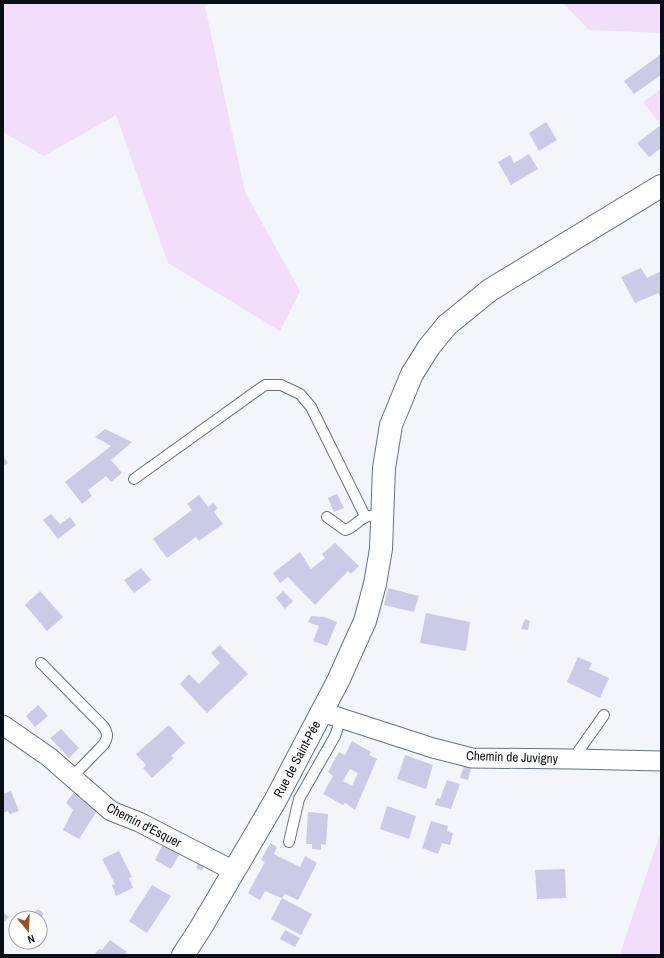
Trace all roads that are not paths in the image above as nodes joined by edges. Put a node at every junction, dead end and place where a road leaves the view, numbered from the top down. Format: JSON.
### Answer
{"nodes":[{"id":1,"x":661,"y":186,"type":"edge"},
{"id":2,"x":134,"y":479,"type":"dead end"},
{"id":3,"x":374,"y":516,"type":"junction"},
{"id":4,"x":326,"y":517,"type":"dead end"},
{"id":5,"x":41,"y":663,"type":"dead end"},
{"id":6,"x":332,"y":715,"type":"junction"},
{"id":7,"x":604,"y":715,"type":"dead end"},
{"id":8,"x":3,"y":725,"type":"edge"},
{"id":9,"x":573,"y":759,"type":"junction"},
{"id":10,"x":661,"y":761,"type":"edge"},
{"id":11,"x":72,"y":777,"type":"junction"},
{"id":12,"x":289,"y":842,"type":"dead end"},
{"id":13,"x":234,"y":871,"type":"junction"},
{"id":14,"x":183,"y":955,"type":"edge"}],
"edges":[{"from":1,"to":3,"type":"main road","name":"Rue de Saint-Pée"},
{"from":2,"to":3,"type":"lane"},
{"from":3,"to":4,"type":"lane"},
{"from":3,"to":6,"type":"main road","name":"Rue de Saint-Pée"},
{"from":5,"to":11,"type":"lane"},
{"from":6,"to":9,"type":"street","name":"Chemin de Juvigny"},
{"from":6,"to":12,"type":"lane"},
{"from":6,"to":13,"type":"main road","name":"Rue de Saint-Pée"},
{"from":7,"to":9,"type":"lane"},
{"from":8,"to":11,"type":"street","name":"Chemin d'Esquer"},
{"from":9,"to":10,"type":"street","name":"Chemin de Juvigny"},
{"from":11,"to":13,"type":"street","name":"Chemin d'Esquer"},
{"from":13,"to":14,"type":"main road","name":"Rue de Saint-Pée"}]}
